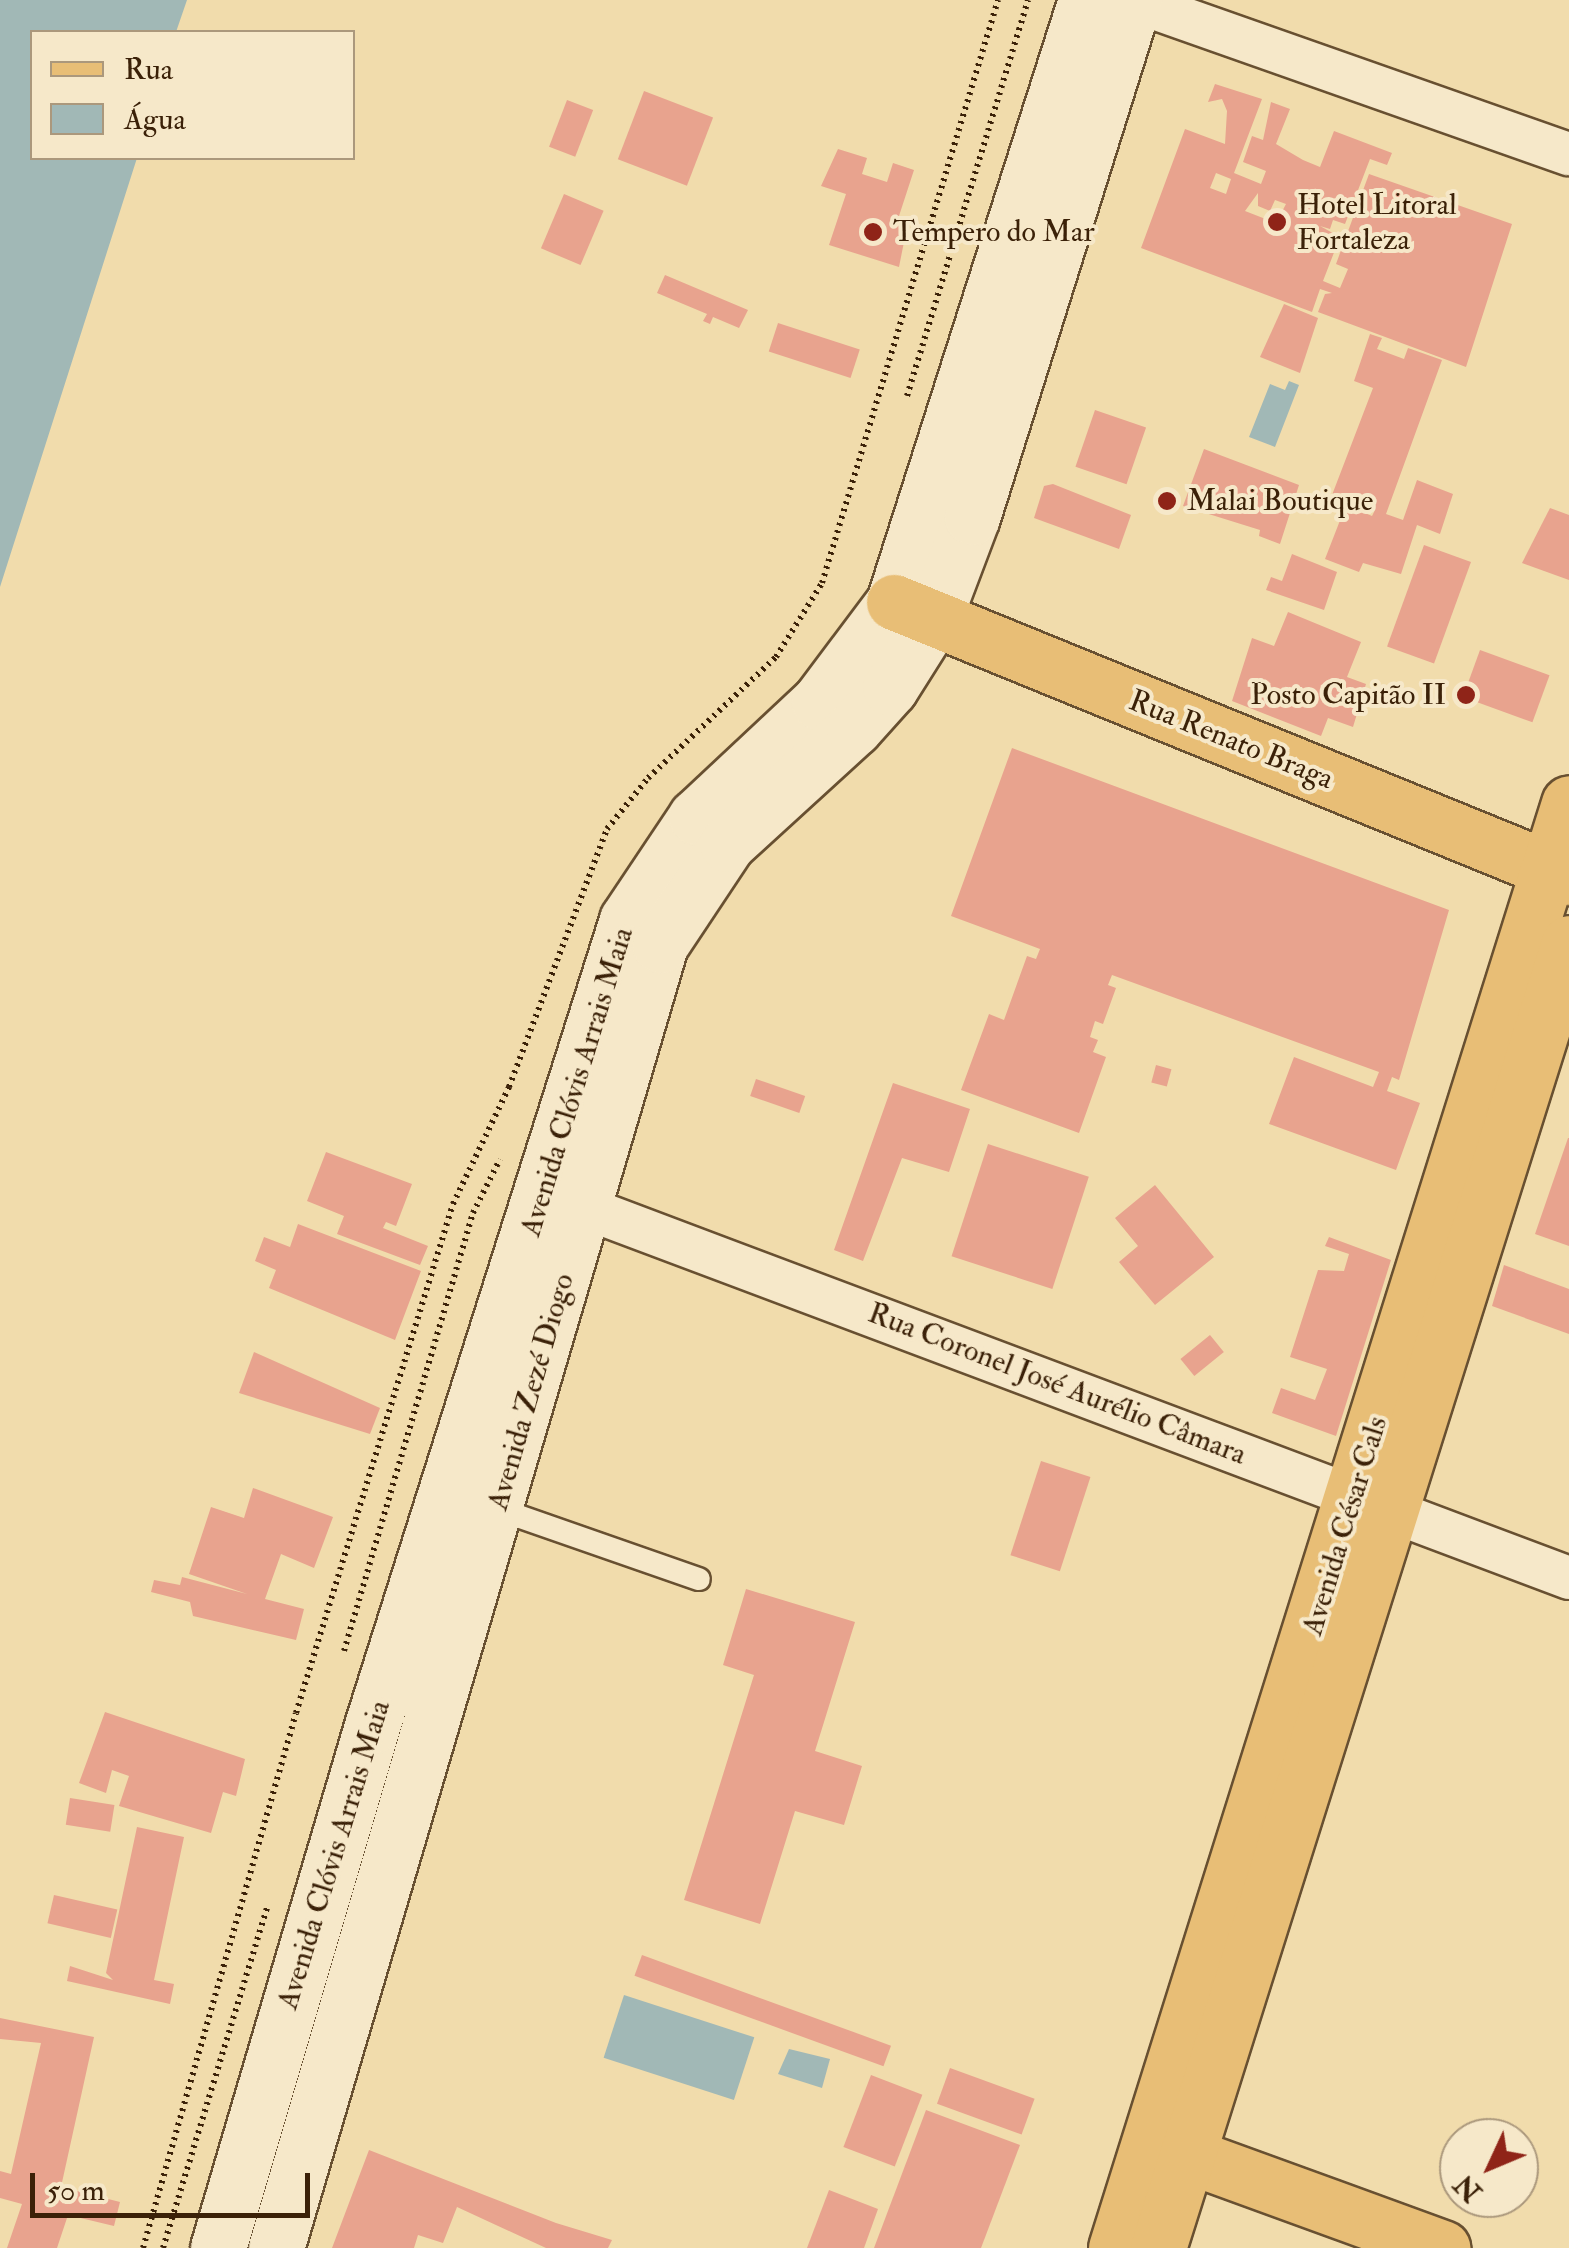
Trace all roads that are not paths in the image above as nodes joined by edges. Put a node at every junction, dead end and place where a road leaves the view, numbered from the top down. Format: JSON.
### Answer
{"nodes":[{"id":1,"x":1086,"y":0,"type":"edge"},
{"id":2,"x":1133,"y":0,"type":"edge"},
{"id":3,"x":1569,"y":154,"type":"edge"},
{"id":4,"x":914,"y":611,"type":"junction"},
{"id":5,"x":1569,"y":803,"type":"edge"},
{"id":6,"x":1560,"y":874,"type":"edge"},
{"id":7,"x":1569,"y":943,"type":"edge"},
{"id":8,"x":564,"y":1200,"type":"junction"},
{"id":9,"x":446,"y":1490,"type":"junction"},
{"id":10,"x":1374,"y":1505,"type":"junction"},
{"id":11,"x":497,"y":1509,"type":"junction"},
{"id":12,"x":1569,"y":1578,"type":"edge"},
{"id":13,"x":698,"y":1579,"type":"dead end"},
{"id":14,"x":1169,"y":2149,"type":"junction"},
{"id":15,"x":218,"y":2248,"type":"edge"},
{"id":16,"x":276,"y":2248,"type":"edge"},
{"id":17,"x":1116,"y":2248,"type":"edge"},
{"id":18,"x":1158,"y":2248,"type":"edge"},
{"id":19,"x":1442,"y":2248,"type":"edge"}],
"edges":[{"from":1,"to":4,"type":"main road"},
{"from":2,"to":3,"type":"street"},
{"from":2,"to":4,"type":"main road"},
{"from":4,"to":6,"type":"main road","name":"Rua Renato Braga"},
{"from":4,"to":8,"type":"main road","name":"Avenida Zezé Diogo"},
{"from":5,"to":6,"type":"main road","name":"Avenida César Cals"},
{"from":6,"to":10,"type":"main road","name":"Avenida César Cals"},
{"from":7,"to":10,"type":"main road","name":"Avenida César Cals"},
{"from":8,"to":9,"type":"main road","name":"Avenida Clóvis Arrais Maia"},
{"from":8,"to":10,"type":"street","name":"Rua Coronel José Aurélio Câmara"},
{"from":8,"to":11,"type":"main road","name":"Avenida Zezé Diogo"},
{"from":9,"to":11,"type":"lane"},
{"from":9,"to":15,"type":"main road","name":"Avenida Clóvis Arrais Maia"},
{"from":10,"to":12,"type":"street","name":"Rua Coronel José Aurélio Câmara"},
{"from":10,"to":14,"type":"main road","name":"Avenida César Cals"},
{"from":11,"to":13,"type":"lane"},
{"from":11,"to":16,"type":"main road","name":"Avenida Zezé Diogo"},
{"from":14,"to":17,"type":"main road","name":"Avenida César Cals"},
{"from":14,"to":18,"type":"main road","name":"Avenida César Cals"},
{"from":14,"to":19,"type":"main road"}]}
